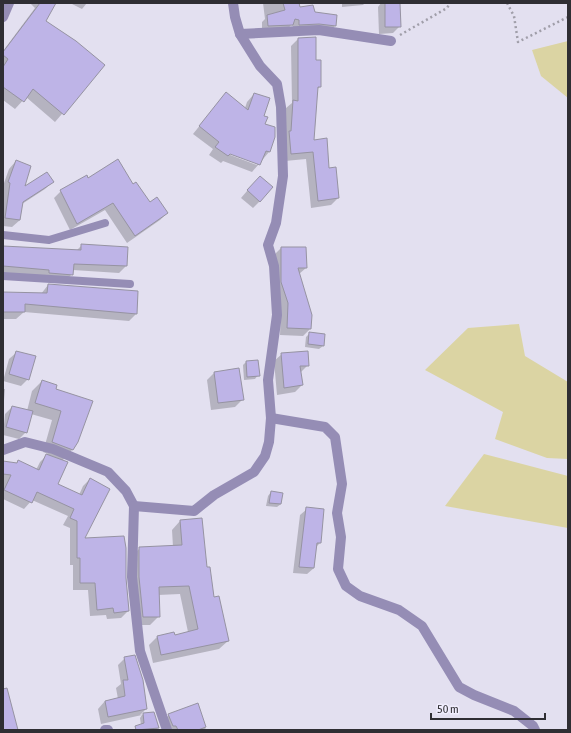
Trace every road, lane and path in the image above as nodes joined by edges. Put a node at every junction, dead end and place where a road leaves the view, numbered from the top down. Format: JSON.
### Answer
{"nodes":[{"id":1,"x":9,"y":3,"type":"edge"},
{"id":2,"x":233,"y":3,"type":"edge"},
{"id":3,"x":450,"y":3,"type":"edge"},
{"id":4,"x":507,"y":3,"type":"edge"},
{"id":5,"x":3,"y":17,"type":"edge"},
{"id":6,"x":568,"y":17,"type":"edge"},
{"id":7,"x":240,"y":34,"type":"junction"},
{"id":8,"x":391,"y":41,"type":"joint"},
{"id":9,"x":105,"y":223,"type":"dead end"},
{"id":10,"x":3,"y":235,"type":"edge"},
{"id":11,"x":3,"y":276,"type":"edge"},
{"id":12,"x":130,"y":284,"type":"dead end"},
{"id":13,"x":271,"y":418,"type":"junction"},
{"id":14,"x":3,"y":450,"type":"edge"},
{"id":15,"x":134,"y":506,"type":"junction"},
{"id":16,"x":167,"y":730,"type":"edge"},
{"id":17,"x":535,"y":730,"type":"edge"}],
"edges":[{"from":1,"to":5,"type":"street"},
{"from":2,"to":7,"type":"street"},
{"from":3,"to":8,"type":"path"},
{"from":4,"to":6,"type":"path"},
{"from":7,"to":8,"type":"street"},
{"from":7,"to":13,"type":"street"},
{"from":9,"to":10,"type":"lane"},
{"from":11,"to":12,"type":"lane"},
{"from":13,"to":15,"type":"street"},
{"from":13,"to":17,"type":"street"},
{"from":14,"to":15,"type":"street"},
{"from":15,"to":16,"type":"street"}]}
